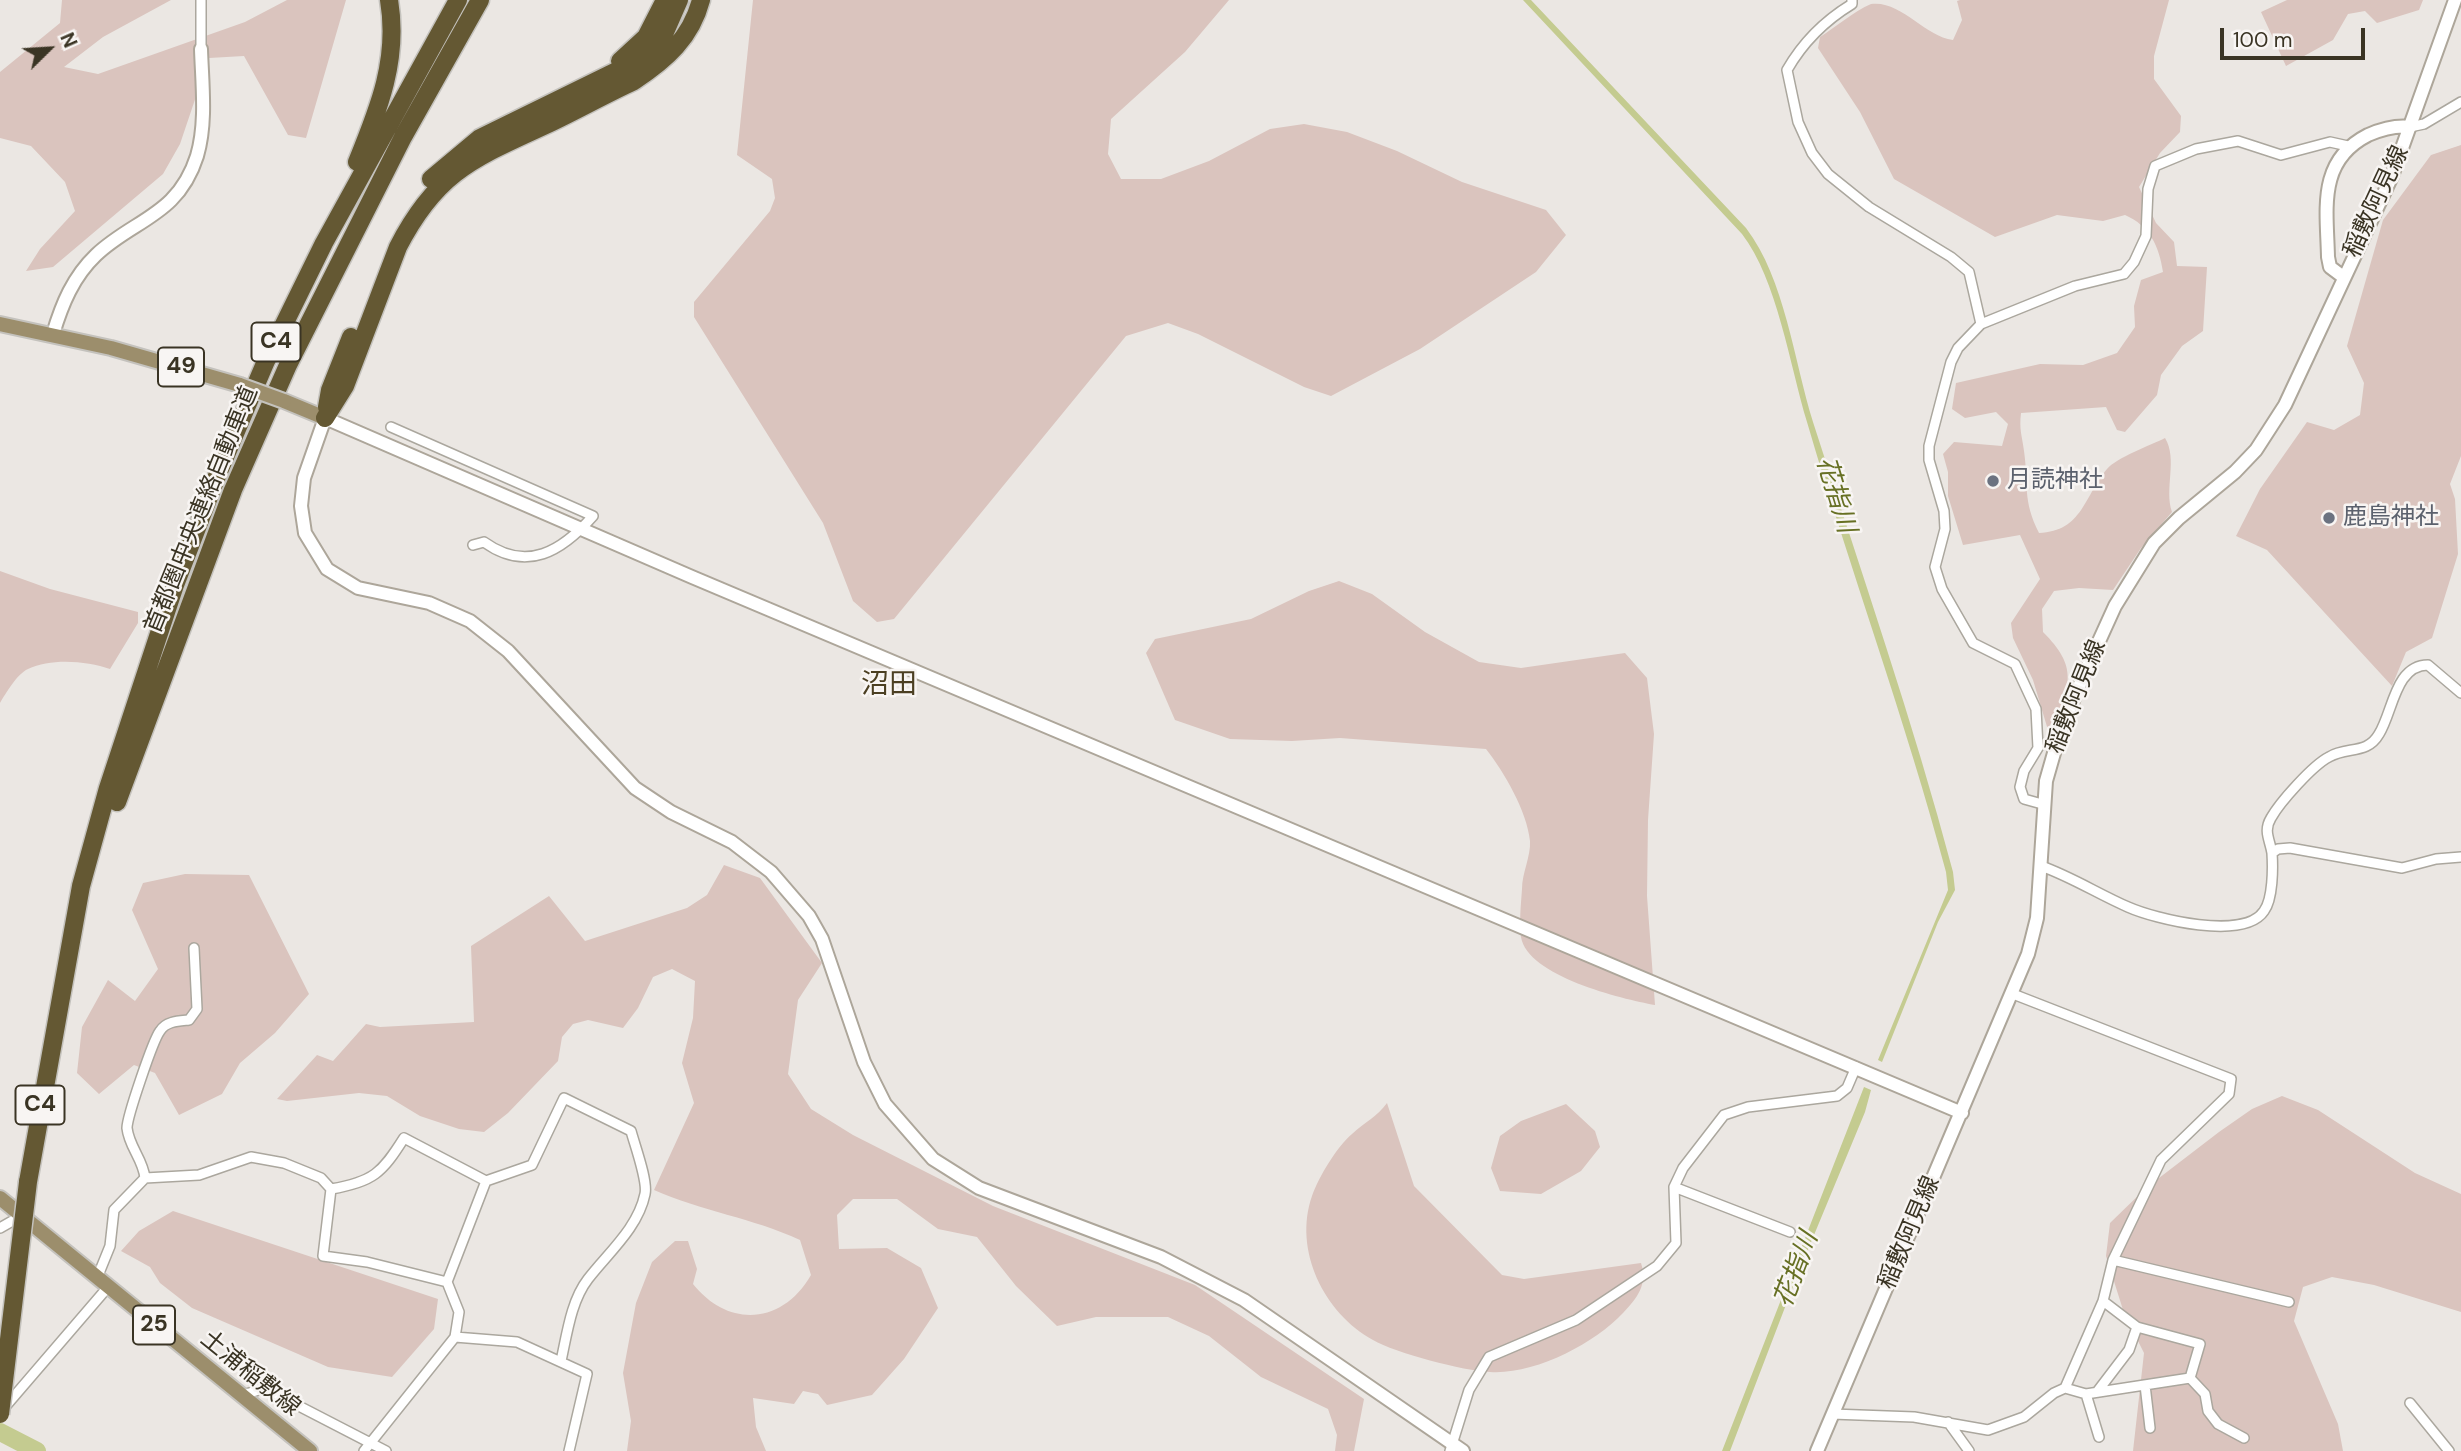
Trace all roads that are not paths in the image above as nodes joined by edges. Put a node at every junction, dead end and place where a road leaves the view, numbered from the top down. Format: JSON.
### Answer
{"nodes":[{"id":1,"x":201,"y":0,"type":"edge"},
{"id":2,"x":389,"y":0,"type":"edge"},
{"id":3,"x":458,"y":0,"type":"edge"},
{"id":4,"x":480,"y":0,"type":"edge"},
{"id":5,"x":488,"y":0,"type":"edge"},
{"id":6,"x":665,"y":0,"type":"edge"},
{"id":7,"x":679,"y":0,"type":"edge"},
{"id":8,"x":691,"y":0,"type":"edge"},
{"id":9,"x":701,"y":0,"type":"edge"},
{"id":10,"x":1852,"y":0,"type":"edge"},
{"id":11,"x":2455,"y":0,"type":"edge"},
{"id":12,"x":201,"y":48,"type":"joint"},
{"id":13,"x":442,"y":70,"type":"junction"},
{"id":14,"x":599,"y":88,"type":"junction"},
{"id":15,"x":2461,"y":102,"type":"edge"},
{"id":16,"x":2410,"y":127,"type":"junction"},
{"id":17,"x":2348,"y":146,"type":"junction"},
{"id":18,"x":324,"y":243,"type":"junction"},
{"id":19,"x":2342,"y":276,"type":"junction"},
{"id":20,"x":0,"y":324,"type":"edge"},
{"id":21,"x":1980,"y":324,"type":"junction"},
{"id":22,"x":53,"y":334,"type":"junction"},
{"id":23,"x":325,"y":418,"type":"junction"},
{"id":24,"x":391,"y":427,"type":"dead end"},
{"id":25,"x":582,"y":528,"type":"junction"},
{"id":26,"x":473,"y":545,"type":"dead end"},
{"id":27,"x":2461,"y":693,"type":"edge"},
{"id":28,"x":2042,"y":804,"type":"junction"},
{"id":29,"x":2272,"y":853,"type":"junction"},
{"id":30,"x":2461,"y":857,"type":"edge"},
{"id":31,"x":2041,"y":866,"type":"junction"},
{"id":32,"x":194,"y":948,"type":"dead end"},
{"id":33,"x":2012,"y":994,"type":"junction"},
{"id":34,"x":54,"y":1028,"type":"junction"},
{"id":35,"x":1856,"y":1067,"type":"junction"},
{"id":36,"x":1962,"y":1113,"type":"junction"},
{"id":37,"x":145,"y":1178,"type":"junction"},
{"id":38,"x":486,"y":1181,"type":"junction"},
{"id":39,"x":1675,"y":1187,"type":"junction"},
{"id":40,"x":331,"y":1189,"type":"junction"},
{"id":41,"x":0,"y":1199,"type":"edge"},
{"id":42,"x":21,"y":1216,"type":"junction"},
{"id":43,"x":0,"y":1228,"type":"edge"},
{"id":44,"x":1790,"y":1232,"type":"dead end"},
{"id":45,"x":2113,"y":1260,"type":"junction"},
{"id":46,"x":102,"y":1282,"type":"junction"},
{"id":47,"x":447,"y":1282,"type":"junction"},
{"id":48,"x":2103,"y":1301,"type":"junction"},
{"id":49,"x":2289,"y":1302,"type":"dead end"},
{"id":50,"x":2137,"y":1327,"type":"junction"},
{"id":51,"x":455,"y":1337,"type":"junction"},
{"id":52,"x":561,"y":1361,"type":"junction"},
{"id":53,"x":2190,"y":1378,"type":"junction"},
{"id":54,"x":2145,"y":1385,"type":"junction"},
{"id":55,"x":2065,"y":1388,"type":"junction"},
{"id":56,"x":2097,"y":1392,"type":"junction"},
{"id":57,"x":2086,"y":1394,"type":"junction"},
{"id":58,"x":241,"y":1396,"type":"junction"},
{"id":59,"x":2410,"y":1403,"type":"dead end"},
{"id":60,"x":0,"y":1413,"type":"edge"},
{"id":61,"x":1832,"y":1414,"type":"junction"},
{"id":62,"x":1948,"y":1422,"type":"junction"},
{"id":63,"x":2150,"y":1428,"type":"dead end"},
{"id":64,"x":2098,"y":1437,"type":"dead end"},
{"id":65,"x":2244,"y":1438,"type":"dead end"},
{"id":66,"x":371,"y":1442,"type":"junction"},
{"id":67,"x":1455,"y":1449,"type":"edge"},
{"id":68,"x":310,"y":1451,"type":"edge"},
{"id":69,"x":364,"y":1451,"type":"edge"},
{"id":70,"x":386,"y":1451,"type":"edge"},
{"id":71,"x":569,"y":1451,"type":"edge"},
{"id":72,"x":1817,"y":1451,"type":"edge"},
{"id":73,"x":1969,"y":1451,"type":"edge"},
{"id":74,"x":2449,"y":1451,"type":"edge"}],
"edges":[{"from":1,"to":12,"type":"street"},
{"from":2,"to":18,"type":"highway"},
{"from":3,"to":18,"type":"highway","name":"首都圏中央連絡自動車道","number":"C4"},
{"from":4,"to":13,"type":"highway","name":"首都圏中央連絡自動車道","number":"C4"},
{"from":5,"to":13,"type":"highway"},
{"from":6,"to":14,"type":"highway"},
{"from":7,"to":14,"type":"highway"},
{"from":8,"to":14,"type":"highway"},
{"from":9,"to":14,"type":"highway"},
{"from":10,"to":21,"type":"street"},
{"from":11,"to":16,"type":"street","name":"稲敷阿見線"},
{"from":12,"to":22,"type":"street"},
{"from":13,"to":34,"type":"highway","name":"首都圏中央連絡自動車道","number":"C4"},
{"from":14,"to":23,"type":"highway"},
{"from":15,"to":16,"type":"street"},
{"from":16,"to":17,"type":"street"},
{"from":16,"to":19,"type":"street","name":"稲敷阿見線"},
{"from":17,"to":19,"type":"street"},
{"from":17,"to":21,"type":"street"},
{"from":18,"to":34,"type":"highway","name":"首都圏中央連絡自動車道","number":"C4"},
{"from":19,"to":28,"type":"street","name":"稲敷阿見線"},
{"from":20,"to":22,"type":"main road","number":"49"},
{"from":21,"to":28,"type":"street"},
{"from":22,"to":23,"type":"main road","number":"49","bridge":true},
{"from":23,"to":25,"type":"street"},
{"from":23,"to":67,"type":"street"},
{"from":24,"to":25,"type":"street"},
{"from":25,"to":26,"type":"street"},
{"from":25,"to":35,"type":"street"},
{"from":27,"to":29,"type":"street"},
{"from":28,"to":31,"type":"street","name":"稲敷阿見線"},
{"from":29,"to":30,"type":"street"},
{"from":29,"to":31,"type":"street"},
{"from":31,"to":33,"type":"street","name":"稲敷阿見線"},
{"from":32,"to":37,"type":"street"},
{"from":33,"to":36,"type":"street","name":"稲敷阿見線"},
{"from":33,"to":45,"type":"street"},
{"from":34,"to":60,"type":"highway","name":"首都圏中央連絡自動車道","number":"C4","bridge":true},
{"from":35,"to":36,"type":"street"},
{"from":35,"to":39,"type":"street"},
{"from":36,"to":61,"type":"street","name":"稲敷阿見線"},
{"from":37,"to":40,"type":"street"},
{"from":37,"to":46,"type":"street"},
{"from":38,"to":40,"type":"street"},
{"from":38,"to":47,"type":"street"},
{"from":38,"to":52,"type":"street"},
{"from":39,"to":44,"type":"street"},
{"from":39,"to":67,"type":"street"},
{"from":40,"to":47,"type":"street"},
{"from":41,"to":42,"type":"main road","name":"土浦稲敷線","number":"25"},
{"from":42,"to":43,"type":"street"},
{"from":42,"to":46,"type":"main road","name":"土浦稲敷線","number":"25"},
{"from":45,"to":48,"type":"street"},
{"from":45,"to":49,"type":"street"},
{"from":46,"to":58,"type":"main road","name":"土浦稲敷線","number":"25"},
{"from":46,"to":60,"type":"street"},
{"from":47,"to":51,"type":"street"},
{"from":48,"to":50,"type":"street"},
{"from":48,"to":55,"type":"street"},
{"from":50,"to":53,"type":"street"},
{"from":50,"to":56,"type":"street"},
{"from":51,"to":52,"type":"street"},
{"from":51,"to":66,"type":"street"},
{"from":52,"to":71,"type":"street"},
{"from":53,"to":54,"type":"street"},
{"from":53,"to":65,"type":"street"},
{"from":54,"to":56,"type":"street"},
{"from":54,"to":63,"type":"street"},
{"from":55,"to":57,"type":"street"},
{"from":55,"to":62,"type":"street"},
{"from":56,"to":57,"type":"street"},
{"from":57,"to":64,"type":"street"},
{"from":58,"to":66,"type":"street"},
{"from":58,"to":68,"type":"main road","name":"土浦稲敷線","number":"25"},
{"from":59,"to":74,"type":"street"},
{"from":61,"to":62,"type":"street"},
{"from":61,"to":72,"type":"street","name":"稲敷阿見線"},
{"from":62,"to":73,"type":"street"},
{"from":66,"to":69,"type":"street"},
{"from":66,"to":70,"type":"street"}]}
